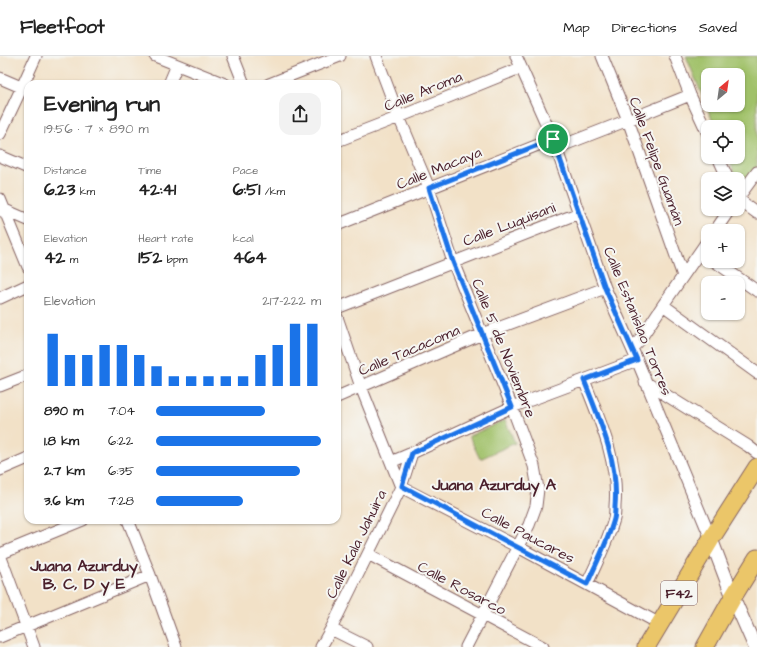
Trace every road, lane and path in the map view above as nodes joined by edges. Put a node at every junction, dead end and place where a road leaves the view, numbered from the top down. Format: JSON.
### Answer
{"nodes":[{"id":1,"x":36,"y":56,"type":"edge"},
{"id":2,"x":155,"y":56,"type":"edge"},
{"id":3,"x":233,"y":56,"type":"edge"},
{"id":4,"x":340,"y":56,"type":"edge"},
{"id":5,"x":376,"y":56,"type":"edge"},
{"id":6,"x":516,"y":56,"type":"edge"},
{"id":7,"x":602,"y":56,"type":"edge"},
{"id":8,"x":675,"y":56,"type":"edge"},
{"id":9,"x":177,"y":66,"type":"junction"},
{"id":10,"x":520,"y":68,"type":"junction"},
{"id":11,"x":0,"y":78,"type":"edge"},
{"id":12,"x":28,"y":80,"type":"edge"},
{"id":13,"x":171,"y":80,"type":"edge"},
{"id":14,"x":214,"y":80,"type":"edge"},
{"id":15,"x":242,"y":80,"type":"edge"},
{"id":16,"x":279,"y":80,"type":"edge"},
{"id":17,"x":24,"y":88,"type":"edge"},
{"id":18,"x":24,"y":90,"type":"edge"},
{"id":19,"x":690,"y":95,"type":"junction"},
{"id":20,"x":399,"y":117,"type":"junction"},
{"id":21,"x":628,"y":120,"type":"junction"},
{"id":22,"x":702,"y":120,"type":"edge"},
{"id":23,"x":0,"y":134,"type":"edge"},
{"id":24,"x":341,"y":139,"type":"edge"},
{"id":25,"x":555,"y":144,"type":"junction"},
{"id":26,"x":0,"y":156,"type":"edge"},
{"id":27,"x":24,"y":166,"type":"edge"},
{"id":28,"x":757,"y":172,"type":"edge"},
{"id":29,"x":429,"y":188,"type":"junction"},
{"id":30,"x":745,"y":189,"type":"edge"},
{"id":31,"x":0,"y":199,"type":"edge"},
{"id":32,"x":745,"y":204,"type":"edge"},
{"id":33,"x":3,"y":211,"type":"edge"},
{"id":34,"x":579,"y":213,"type":"junction"},
{"id":35,"x":757,"y":213,"type":"edge"},
{"id":36,"x":24,"y":219,"type":"edge"},
{"id":37,"x":341,"y":223,"type":"edge"},
{"id":38,"x":701,"y":257,"type":"edge"},
{"id":39,"x":24,"y":258,"type":"edge"},
{"id":40,"x":453,"y":262,"type":"junction"},
{"id":41,"x":724,"y":268,"type":"edge"},
{"id":42,"x":683,"y":276,"type":"junction"},
{"id":43,"x":24,"y":287,"type":"edge"},
{"id":44,"x":605,"y":288,"type":"junction"},
{"id":45,"x":757,"y":290,"type":"edge"},
{"id":46,"x":0,"y":298,"type":"edge"},
{"id":47,"x":663,"y":305,"type":"junction"},
{"id":48,"x":341,"y":306,"type":"edge"},
{"id":49,"x":341,"y":329,"type":"edge"},
{"id":50,"x":482,"y":334,"type":"junction"},
{"id":51,"x":632,"y":348,"type":"junction"},
{"id":52,"x":637,"y":360,"type":"junction"},
{"id":53,"x":757,"y":373,"type":"edge"},
{"id":54,"x":24,"y":377,"type":"edge"},
{"id":55,"x":584,"y":380,"type":"junction"},
{"id":56,"x":645,"y":382,"type":"junction"},
{"id":57,"x":0,"y":386,"type":"edge"},
{"id":58,"x":361,"y":387,"type":"junction"},
{"id":59,"x":341,"y":394,"type":"edge"},
{"id":60,"x":512,"y":407,"type":"junction"},
{"id":61,"x":412,"y":453,"type":"junction"},
{"id":62,"x":757,"y":453,"type":"edge"},
{"id":63,"x":24,"y":460,"type":"edge"},
{"id":64,"x":391,"y":462,"type":"junction"},
{"id":65,"x":757,"y":468,"type":"edge"},
{"id":66,"x":0,"y":470,"type":"edge"},
{"id":67,"x":402,"y":486,"type":"junction"},
{"id":68,"x":73,"y":524,"type":"edge"},
{"id":69,"x":130,"y":524,"type":"edge"},
{"id":70,"x":711,"y":539,"type":"junction"},
{"id":71,"x":518,"y":547,"type":"junction"},
{"id":72,"x":0,"y":554,"type":"edge"},
{"id":73,"x":368,"y":554,"type":"junction"},
{"id":74,"x":757,"y":558,"type":"edge"},
{"id":75,"x":150,"y":574,"type":"junction"},
{"id":76,"x":587,"y":584,"type":"junction"},
{"id":77,"x":733,"y":598,"type":"junction"},
{"id":78,"x":482,"y":615,"type":"junction"},
{"id":79,"x":660,"y":624,"type":"junction"},
{"id":80,"x":26,"y":626,"type":"junction"},
{"id":81,"x":331,"y":629,"type":"junction"},
{"id":82,"x":0,"y":637,"type":"edge"},
{"id":83,"x":34,"y":647,"type":"edge"},
{"id":84,"x":176,"y":647,"type":"edge"},
{"id":85,"x":321,"y":647,"type":"edge"},
{"id":86,"x":367,"y":647,"type":"edge"},
{"id":87,"x":466,"y":647,"type":"edge"},
{"id":88,"x":543,"y":647,"type":"edge"},
{"id":89,"x":646,"y":647,"type":"edge"},
{"id":90,"x":705,"y":647,"type":"edge"},
{"id":91,"x":755,"y":647,"type":"edge"}],
"edges":[{"from":1,"to":12,"type":"street"},
{"from":2,"to":9,"type":"street"},
{"from":3,"to":15,"type":"street"},
{"from":4,"to":16,"type":"street"},
{"from":5,"to":20,"type":"street","name":"Calle 5 de Noviembre"},
{"from":6,"to":10,"type":"street","name":"Calle Estanislao Torres"},
{"from":7,"to":21,"type":"street","name":"Calle Felipe Guamán"},
{"from":8,"to":19,"type":"street"},
{"from":9,"to":13,"type":"street"},
{"from":9,"to":14,"type":"street"},
{"from":10,"to":20,"type":"street","name":"Calle Aroma"},
{"from":10,"to":25,"type":"street","name":"Calle Estanislao Torres"},
{"from":11,"to":17,"type":"street"},
{"from":18,"to":23,"type":"street"},
{"from":19,"to":21,"type":"street","name":"Calle Macaya"},
{"from":19,"to":22,"type":"street"},
{"from":20,"to":24,"type":"street","name":"Calle Aroma"},
{"from":20,"to":29,"type":"street","name":"Calle 5 de Noviembre"},
{"from":21,"to":25,"type":"street","name":"Calle Macaya"},
{"from":21,"to":42,"type":"street","name":"Calle Felipe Guamán"},
{"from":25,"to":29,"type":"street","name":"Calle Macaya"},
{"from":25,"to":34,"type":"street","name":"Calle Estanislao Torres"},
{"from":26,"to":27,"type":"street"},
{"from":28,"to":30,"type":"street"},
{"from":29,"to":37,"type":"street","name":"Calle Macaya"},
{"from":29,"to":40,"type":"street","name":"Calle 5 de Noviembre"},
{"from":31,"to":33,"type":"street"},
{"from":32,"to":35,"type":"street"},
{"from":33,"to":36,"type":"street"},
{"from":33,"to":39,"type":"street"},
{"from":34,"to":40,"type":"street","name":"Calle Luquisani"},
{"from":34,"to":44,"type":"street","name":"Calle Estanislao Torres"},
{"from":38,"to":42,"type":"street"},
{"from":40,"to":48,"type":"street","name":"Calle Luquisani"},
{"from":40,"to":50,"type":"street","name":"Calle 5 de Noviembre"},
{"from":41,"to":45,"type":"street"},
{"from":42,"to":47,"type":"street"},
{"from":43,"to":46,"type":"street"},
{"from":44,"to":50,"type":"street","name":"Calle Tacacoma"},
{"from":44,"to":51,"type":"street","name":"Calle Estanislao Torres"},
{"from":47,"to":51,"type":"street"},
{"from":47,"to":53,"type":"street"},
{"from":49,"to":58,"type":"street"},
{"from":50,"to":58,"type":"street","name":"Calle Tacacoma"},
{"from":50,"to":60,"type":"street","name":"Calle 5 de Noviembre"},
{"from":51,"to":52,"type":"street","name":"Calle Estanislao Torres"},
{"from":52,"to":55,"type":"street"},
{"from":52,"to":56,"type":"street","name":"Calle Estanislao Torres"},
{"from":54,"to":57,"type":"street"},
{"from":55,"to":60,"type":"street"},
{"from":55,"to":76,"type":"street"},
{"from":56,"to":62,"type":"street"},
{"from":56,"to":70,"type":"street","name":"Calle Estanislao Torres"},
{"from":58,"to":59,"type":"street","name":"Calle Tacacoma"},
{"from":58,"to":64,"type":"street"},
{"from":60,"to":61,"type":"street"},
{"from":60,"to":71,"type":"street","name":"Calle 5 de Noviembre"},
{"from":61,"to":64,"type":"street"},
{"from":61,"to":67,"type":"street","name":"Calle Kala Jahuira"},
{"from":63,"to":66,"type":"street"},
{"from":64,"to":67,"type":"street"},
{"from":65,"to":70,"type":"main road","number":"F42"},
{"from":67,"to":71,"type":"street","name":"Calle Paucares"},
{"from":67,"to":73,"type":"street","name":"Calle Kala Jahuira"},
{"from":68,"to":72,"type":"street"},
{"from":69,"to":75,"type":"street"},
{"from":70,"to":77,"type":"street","name":"Calle Estanislao Torres"},
{"from":70,"to":79,"type":"main road","number":"F42"},
{"from":71,"to":76,"type":"street","name":"Calle Paucares"},
{"from":71,"to":78,"type":"street","name":"Calle 5 de Noviembre"},
{"from":72,"to":80,"type":"street"},
{"from":73,"to":78,"type":"street","name":"Calle Rosarco"},
{"from":73,"to":81,"type":"street","name":"Calle Kala Jahuira"},
{"from":74,"to":77,"type":"main road"},
{"from":75,"to":80,"type":"street"},
{"from":75,"to":84,"type":"street"},
{"from":76,"to":79,"type":"street","name":"Calle Paucares"},
{"from":77,"to":90,"type":"main road"},
{"from":77,"to":91,"type":"street","name":"Calle Estanislao Torres"},
{"from":78,"to":87,"type":"street","name":"Calle 5 de Noviembre"},
{"from":78,"to":88,"type":"street","name":"Calle Rosarco"},
{"from":79,"to":89,"type":"main road","number":"F42"},
{"from":80,"to":82,"type":"street"},
{"from":80,"to":83,"type":"street"},
{"from":81,"to":85,"type":"street","name":"Calle Kala Jahuira"},
{"from":81,"to":86,"type":"street"}]}
